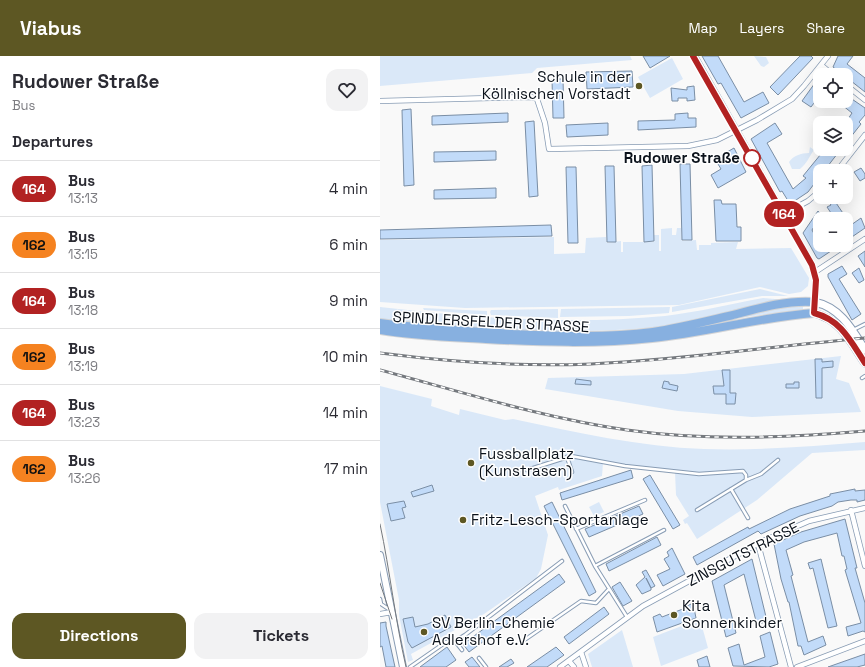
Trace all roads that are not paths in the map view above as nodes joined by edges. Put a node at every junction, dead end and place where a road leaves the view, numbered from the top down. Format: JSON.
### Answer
{"nodes":[{"id":1,"x":694,"y":56,"type":"edge"},
{"id":2,"x":828,"y":56,"type":"edge"},
{"id":3,"x":821,"y":65,"type":"junction"},
{"id":4,"x":825,"y":68,"type":"edge"},
{"id":5,"x":853,"y":91,"type":"edge"},
{"id":6,"x":865,"y":100,"type":"edge"},
{"id":7,"x":380,"y":101,"type":"edge"},
{"id":8,"x":736,"y":131,"type":"junction"},
{"id":9,"x":865,"y":135,"type":"edge"},
{"id":10,"x":842,"y":164,"type":"edge"},
{"id":11,"x":813,"y":197,"type":"edge"},
{"id":12,"x":784,"y":214,"type":"junction"},
{"id":13,"x":865,"y":239,"type":"edge"},
{"id":14,"x":815,"y":272,"type":"junction"},
{"id":15,"x":814,"y":302,"type":"junction"},
{"id":16,"x":814,"y":313,"type":"junction"},
{"id":17,"x":380,"y":323,"type":"edge"},
{"id":18,"x":865,"y":324,"type":"edge"},
{"id":19,"x":380,"y":330,"type":"edge"},
{"id":20,"x":849,"y":332,"type":"junction"},
{"id":21,"x":865,"y":350,"type":"edge"},
{"id":22,"x":865,"y":363,"type":"edge"},
{"id":23,"x":567,"y":456,"type":"junction"},
{"id":24,"x":778,"y":460,"type":"dead end"},
{"id":25,"x":527,"y":470,"type":"dead end"},
{"id":26,"x":572,"y":472,"type":"dead end"},
{"id":27,"x":746,"y":480,"type":"junction"},
{"id":28,"x":731,"y":489,"type":"junction"},
{"id":29,"x":645,"y":500,"type":"dead end"},
{"id":30,"x":565,"y":506,"type":"dead end"},
{"id":31,"x":865,"y":508,"type":"edge"},
{"id":32,"x":697,"y":510,"type":"dead end"},
{"id":33,"x":851,"y":510,"type":"junction"},
{"id":34,"x":748,"y":518,"type":"dead end"},
{"id":35,"x":576,"y":529,"type":"junction"},
{"id":36,"x":664,"y":530,"type":"dead end"},
{"id":37,"x":758,"y":544,"type":"junction"},
{"id":38,"x":380,"y":554,"type":"edge"},
{"id":39,"x":562,"y":561,"type":"dead end"},
{"id":40,"x":595,"y":566,"type":"junction"},
{"id":41,"x":865,"y":566,"type":"edge"},
{"id":42,"x":608,"y":590,"type":"junction"},
{"id":43,"x":380,"y":599,"type":"edge"},
{"id":44,"x":392,"y":612,"type":"junction"},
{"id":45,"x":380,"y":614,"type":"edge"},
{"id":46,"x":627,"y":618,"type":"junction"},
{"id":47,"x":455,"y":641,"type":"junction"},
{"id":48,"x":523,"y":641,"type":"dead end"},
{"id":49,"x":865,"y":641,"type":"edge"},
{"id":50,"x":462,"y":650,"type":"dead end"},
{"id":51,"x":580,"y":652,"type":"junction"},
{"id":52,"x":480,"y":658,"type":"dead end"},
{"id":53,"x":568,"y":660,"type":"junction"},
{"id":54,"x":403,"y":667,"type":"edge"},
{"id":55,"x":410,"y":667,"type":"edge"},
{"id":56,"x":486,"y":667,"type":"edge"},
{"id":57,"x":560,"y":667,"type":"edge"},
{"id":58,"x":574,"y":667,"type":"edge"},
{"id":59,"x":586,"y":667,"type":"edge"},
{"id":60,"x":791,"y":667,"type":"edge"},
{"id":61,"x":797,"y":667,"type":"edge"}],
"edges":[{"from":1,"to":8,"type":"street"},
{"from":2,"to":3,"type":"street"},
{"from":3,"to":4,"type":"street"},
{"from":3,"to":8,"type":"street"},
{"from":5,"to":6,"type":"street"},
{"from":7,"to":8,"type":"street"},
{"from":8,"to":12,"type":"street"},
{"from":9,"to":10,"type":"street"},
{"from":11,"to":12,"type":"street"},
{"from":12,"to":14,"type":"street"},
{"from":13,"to":14,"type":"street"},
{"from":14,"to":15,"type":"street"},
{"from":15,"to":16,"type":"street"},
{"from":15,"to":17,"type":"highway","name":"SPINDLERSFELDER STRASSE"},
{"from":15,"to":20,"type":"main road"},
{"from":16,"to":19,"type":"highway","name":"SPINDLERSFELDER STRASSE"},
{"from":16,"to":20,"type":"main road"},
{"from":18,"to":20,"type":"lane"},
{"from":20,"to":21,"type":"main road"},
{"from":20,"to":22,"type":"main road"},
{"from":23,"to":25,"type":"lane"},
{"from":23,"to":26,"type":"lane"},
{"from":23,"to":27,"type":"lane"},
{"from":24,"to":27,"type":"lane"},
{"from":27,"to":28,"type":"lane"},
{"from":28,"to":32,"type":"lane"},
{"from":28,"to":34,"type":"lane"},
{"from":29,"to":35,"type":"lane"},
{"from":30,"to":35,"type":"lane"},
{"from":31,"to":33,"type":"street","name":"ZINSGUTSTRASSE"},
{"from":33,"to":37,"type":"street","name":"ZINSGUTSTRASSE"},
{"from":33,"to":41,"type":"street"},
{"from":35,"to":40,"type":"lane"},
{"from":36,"to":40,"type":"lane"},
{"from":37,"to":46,"type":"street","name":"ZINSGUTSTRASSE"},
{"from":37,"to":60,"type":"street"},
{"from":38,"to":44,"type":"street"},
{"from":39,"to":47,"type":"lane"},
{"from":40,"to":42,"type":"lane"},
{"from":42,"to":46,"type":"lane"},
{"from":42,"to":48,"type":"lane"},
{"from":43,"to":44,"type":"lane"},
{"from":44,"to":45,"type":"street"},
{"from":44,"to":54,"type":"street"},
{"from":46,"to":51,"type":"street","name":"ZINSGUTSTRASSE"},
{"from":47,"to":50,"type":"lane"},
{"from":47,"to":55,"type":"lane"},
{"from":49,"to":61,"type":"street"},
{"from":51,"to":53,"type":"street","name":"ZINSGUTSTRASSE"},
{"from":51,"to":59,"type":"street"},
{"from":52,"to":56,"type":"lane"},
{"from":53,"to":57,"type":"street","name":"ZINSGUTSTRASSE"},
{"from":53,"to":58,"type":"street"}]}
